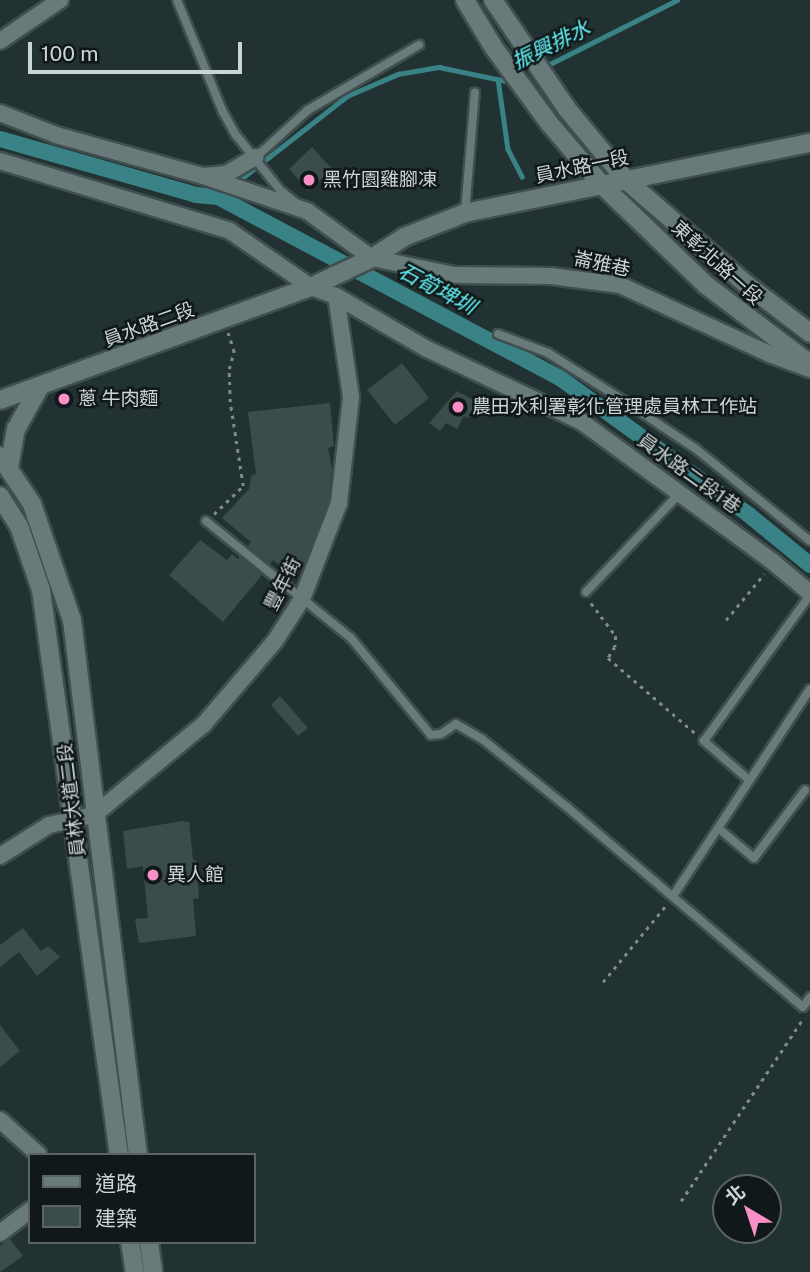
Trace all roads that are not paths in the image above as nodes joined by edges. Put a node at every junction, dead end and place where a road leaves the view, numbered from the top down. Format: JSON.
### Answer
{"nodes":[{"id":1,"x":60,"y":0,"type":"edge"},
{"id":2,"x":177,"y":0,"type":"edge"},
{"id":3,"x":465,"y":0,"type":"edge"},
{"id":4,"x":493,"y":0,"type":"edge"},
{"id":5,"x":0,"y":41,"type":"edge"},
{"id":6,"x":419,"y":45,"type":"dead end"},
{"id":7,"x":475,"y":92,"type":"dead end"},
{"id":8,"x":0,"y":113,"type":"edge"},
{"id":9,"x":810,"y":143,"type":"edge"},
{"id":10,"x":256,"y":157,"type":"junction"},
{"id":11,"x":0,"y":161,"type":"edge"},
{"id":12,"x":203,"y":176,"type":"junction"},
{"id":13,"x":626,"y":180,"type":"junction"},
{"id":14,"x":602,"y":185,"type":"junction"},
{"id":15,"x":277,"y":194,"type":"junction"},
{"id":16,"x":465,"y":213,"type":"junction"},
{"id":17,"x":372,"y":258,"type":"junction"},
{"id":18,"x":311,"y":287,"type":"junction"},
{"id":19,"x":336,"y":296,"type":"junction"},
{"id":20,"x":810,"y":333,"type":"edge"},
{"id":21,"x":498,"y":334,"type":"dead end"},
{"id":22,"x":810,"y":367,"type":"edge"},
{"id":23,"x":39,"y":388,"type":"junction"},
{"id":24,"x":0,"y":400,"type":"edge"},
{"id":25,"x":5,"y":462,"type":"edge"},
{"id":26,"x":680,"y":493,"type":"junction"},
{"id":27,"x":0,"y":496,"type":"edge"},
{"id":28,"x":206,"y":521,"type":"road end"},
{"id":29,"x":810,"y":541,"type":"edge"},
{"id":30,"x":586,"y":592,"type":"road end"},
{"id":31,"x":810,"y":594,"type":"edge"},
{"id":32,"x":302,"y":598,"type":"junction"},
{"id":33,"x":810,"y":689,"type":"edge"},
{"id":34,"x":749,"y":780,"type":"junction"},
{"id":35,"x":805,"y":790,"type":"dead end"},
{"id":36,"x":94,"y":814,"type":"junction"},
{"id":37,"x":73,"y":820,"type":"junction"},
{"id":38,"x":718,"y":828,"type":"junction"},
{"id":39,"x":0,"y":856,"type":"edge"},
{"id":40,"x":673,"y":896,"type":"junction"},
{"id":41,"x":810,"y":997,"type":"edge"},
{"id":42,"x":0,"y":1120,"type":"edge"},
{"id":43,"x":37,"y":1153,"type":"edge"},
{"id":44,"x":119,"y":1153,"type":"edge"},
{"id":45,"x":138,"y":1153,"type":"edge"},
{"id":46,"x":28,"y":1212,"type":"edge"},
{"id":47,"x":0,"y":1233,"type":"edge"},
{"id":48,"x":130,"y":1244,"type":"edge"},
{"id":49,"x":132,"y":1244,"type":"edge"},
{"id":50,"x":151,"y":1257,"type":"edge"},
{"id":51,"x":135,"y":1272,"type":"edge"},
{"id":52,"x":166,"y":1272,"type":"edge"}],
"edges":[{"from":1,"to":5,"type":"street"},
{"from":2,"to":10,"type":"lane"},
{"from":3,"to":14,"type":"street","name":"東彰北路一段"},
{"from":4,"to":13,"type":"street","name":"東彰北路一段"},
{"from":6,"to":10,"type":"lane"},
{"from":7,"to":16,"type":"lane"},
{"from":8,"to":12,"type":"street"},
{"from":9,"to":13,"type":"street","name":"員水路一段"},
{"from":10,"to":12,"type":"street"},
{"from":10,"to":15,"type":"lane"},
{"from":11,"to":18,"type":"street","name":"員水路二段1巷"},
{"from":12,"to":15,"type":"street"},
{"from":13,"to":14,"type":"street","name":"員水路一段"},
{"from":13,"to":20,"type":"street","name":"東彰北路一段"},
{"from":14,"to":16,"type":"street","name":"員水路一段"},
{"from":14,"to":22,"type":"street","name":"東彰北路一段"},
{"from":15,"to":17,"type":"street"},
{"from":16,"to":17,"type":"street","name":"員水路一段"},
{"from":17,"to":18,"type":"street","name":"員水路二段"},
{"from":17,"to":22,"type":"street","name":"崙雅巷"},
{"from":18,"to":19,"type":"street","name":"員水路二段1巷"},
{"from":18,"to":23,"type":"street","name":"員水路二段"},
{"from":19,"to":26,"type":"street","name":"員水路二段1巷"},
{"from":19,"to":32,"type":"street","name":"豐年街"},
{"from":21,"to":29,"type":"lane"},
{"from":23,"to":24,"type":"street","name":"員水路二段"},
{"from":23,"to":25,"type":"street"},
{"from":25,"to":36,"type":"street","name":"員林大道二段"},
{"from":26,"to":30,"type":"lane"},
{"from":26,"to":31,"type":"street","name":"員水路二段1巷"},
{"from":27,"to":37,"type":"street","name":"員林大道二段"},
{"from":28,"to":32,"type":"lane"},
{"from":31,"to":34,"type":"lane"},
{"from":32,"to":36,"type":"street","name":"豐年街"},
{"from":32,"to":40,"type":"lane"},
{"from":33,"to":34,"type":"lane"},
{"from":34,"to":38,"type":"lane"},
{"from":35,"to":38,"type":"lane"},
{"from":36,"to":37,"type":"street"},
{"from":36,"to":45,"type":"street","name":"員林大道二段"},
{"from":37,"to":39,"type":"street"},
{"from":37,"to":44,"type":"street","name":"員林大道二段"},
{"from":38,"to":40,"type":"lane"},
{"from":40,"to":41,"type":"lane"},
{"from":42,"to":43,"type":"street"},
{"from":46,"to":47,"type":"street"},
{"from":48,"to":51,"type":"street"},
{"from":49,"to":50,"type":"lane"},
{"from":50,"to":52,"type":"lane"}]}
